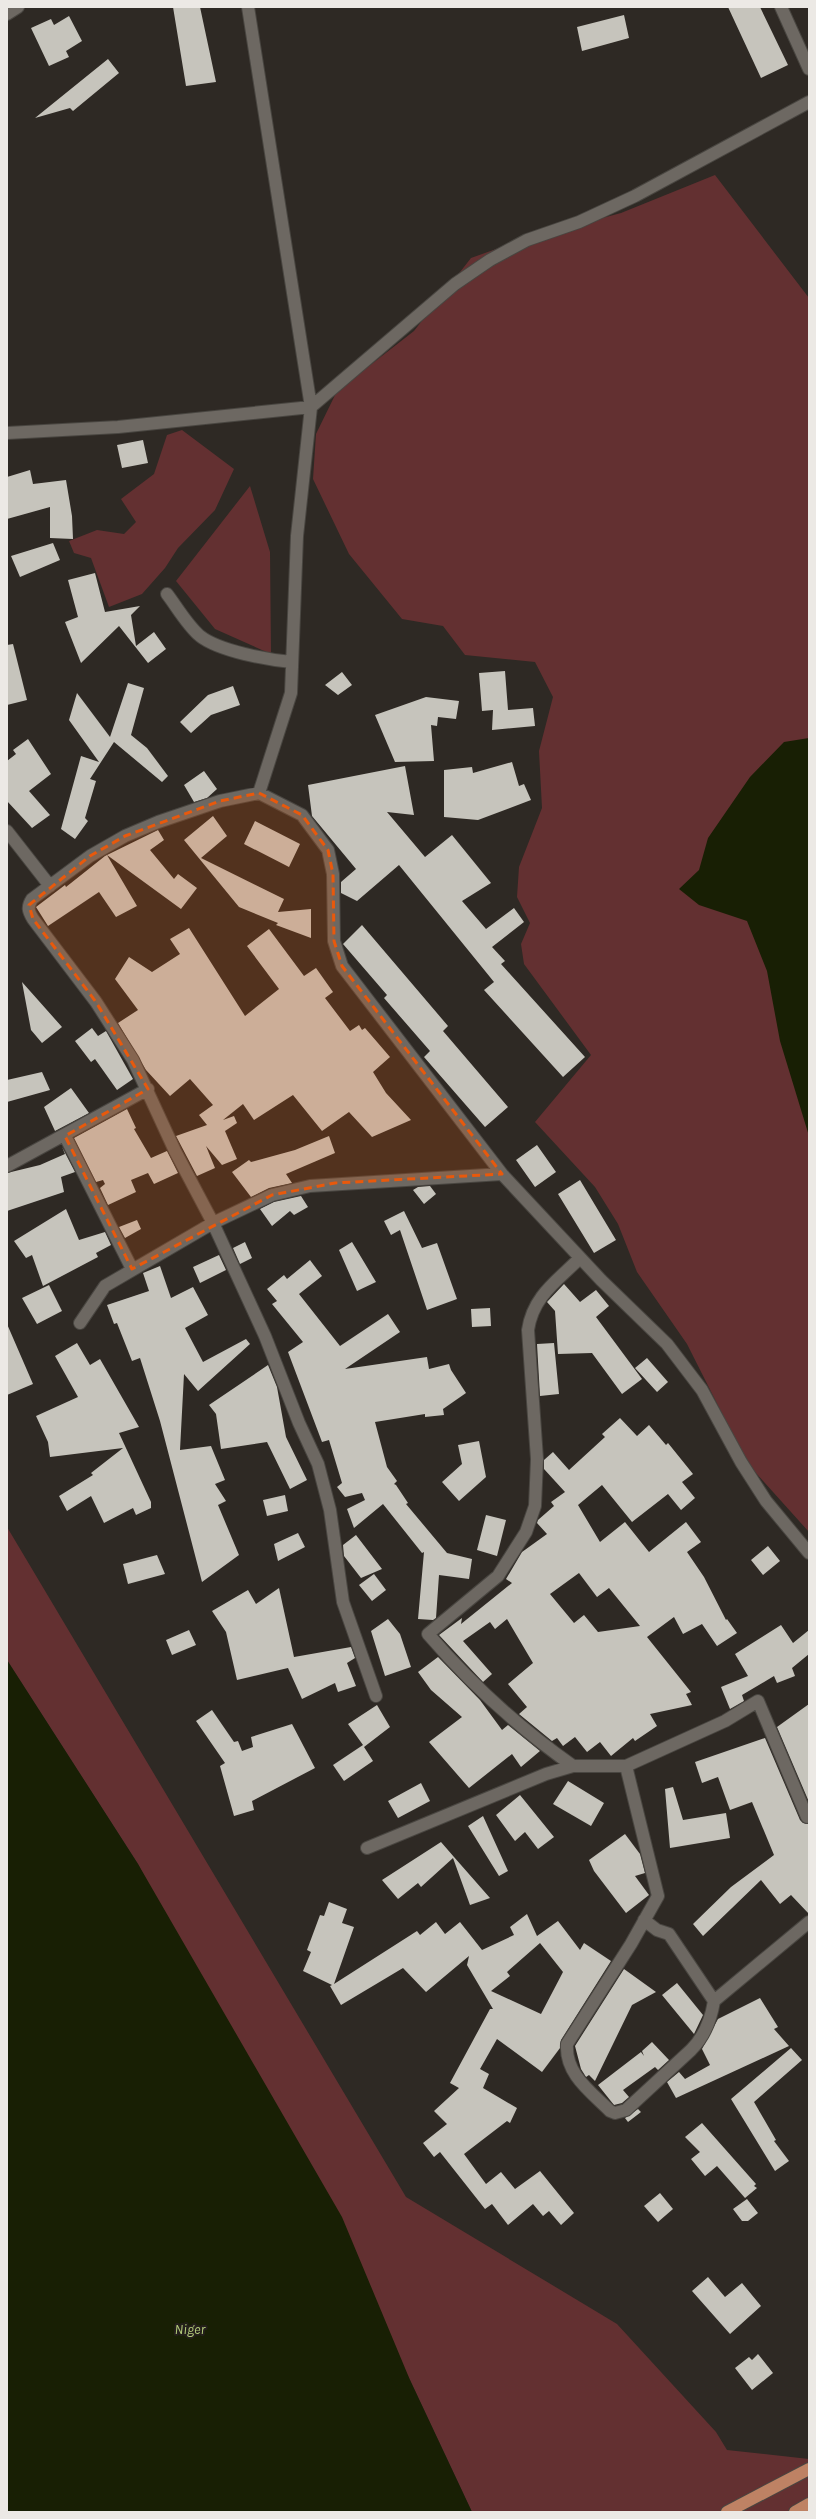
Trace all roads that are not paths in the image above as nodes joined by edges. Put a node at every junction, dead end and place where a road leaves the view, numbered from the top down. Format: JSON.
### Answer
{"nodes":[{"id":1,"x":18,"y":7,"type":"edge"},
{"id":2,"x":248,"y":7,"type":"edge"},
{"id":3,"x":781,"y":7,"type":"edge"},
{"id":4,"x":7,"y":14,"type":"edge"},
{"id":5,"x":809,"y":69,"type":"edge"},
{"id":6,"x":809,"y":102,"type":"edge"},
{"id":7,"x":311,"y":407,"type":"junction"},
{"id":8,"x":7,"y":433,"type":"edge"},
{"id":9,"x":167,"y":594,"type":"dead end"},
{"id":10,"x":292,"y":662,"type":"junction"},
{"id":11,"x":259,"y":792,"type":"junction"},
{"id":12,"x":7,"y":831,"type":"edge"},
{"id":13,"x":50,"y":886,"type":"junction"},
{"id":14,"x":148,"y":1089,"type":"junction"},
{"id":15,"x":65,"y":1136,"type":"junction"},
{"id":16,"x":7,"y":1166,"type":"edge"},
{"id":17,"x":502,"y":1174,"type":"junction"},
{"id":18,"x":213,"y":1223,"type":"junction"},
{"id":19,"x":580,"y":1258,"type":"junction"},
{"id":20,"x":132,"y":1269,"type":"junction"},
{"id":21,"x":80,"y":1323,"type":"dead end"},
{"id":22,"x":809,"y":1554,"type":"edge"},
{"id":23,"x":376,"y":1696,"type":"dead end"},
{"id":24,"x":574,"y":1766,"type":"junction"},
{"id":25,"x":626,"y":1766,"type":"junction"},
{"id":26,"x":807,"y":1817,"type":"dead end"},
{"id":27,"x":367,"y":1848,"type":"dead end"},
{"id":28,"x":644,"y":1920,"type":"junction"},
{"id":29,"x":809,"y":1922,"type":"edge"},
{"id":30,"x":714,"y":2001,"type":"junction"},
{"id":31,"x":809,"y":2469,"type":"edge"},
{"id":32,"x":809,"y":2504,"type":"edge"},
{"id":33,"x":728,"y":2512,"type":"edge"},
{"id":34,"x":795,"y":2512,"type":"edge"}],
"edges":[{"from":1,"to":4,"type":"street"},
{"from":2,"to":7,"type":"street"},
{"from":3,"to":5,"type":"street"},
{"from":6,"to":7,"type":"street"},
{"from":7,"to":8,"type":"street"},
{"from":7,"to":10,"type":"street"},
{"from":9,"to":10,"type":"street"},
{"from":10,"to":11,"type":"street"},
{"from":11,"to":13,"type":"street"},
{"from":11,"to":17,"type":"street"},
{"from":12,"to":13,"type":"street"},
{"from":13,"to":14,"type":"street"},
{"from":14,"to":15,"type":"street"},
{"from":14,"to":18,"type":"street"},
{"from":15,"to":16,"type":"street"},
{"from":15,"to":20,"type":"street"},
{"from":17,"to":18,"type":"street"},
{"from":17,"to":19,"type":"street"},
{"from":18,"to":20,"type":"street"},
{"from":18,"to":23,"type":"street"},
{"from":19,"to":22,"type":"street"},
{"from":19,"to":24,"type":"street"},
{"from":20,"to":21,"type":"street"},
{"from":24,"to":25,"type":"street"},
{"from":24,"to":27,"type":"street"},
{"from":25,"to":26,"type":"street"},
{"from":25,"to":28,"type":"street"},
{"from":28,"to":30,"type":"street"},
{"from":28,"to":30,"type":"street"},
{"from":29,"to":30,"type":"street"},
{"from":31,"to":33,"type":"main road"},
{"from":32,"to":34,"type":"main road"}]}
